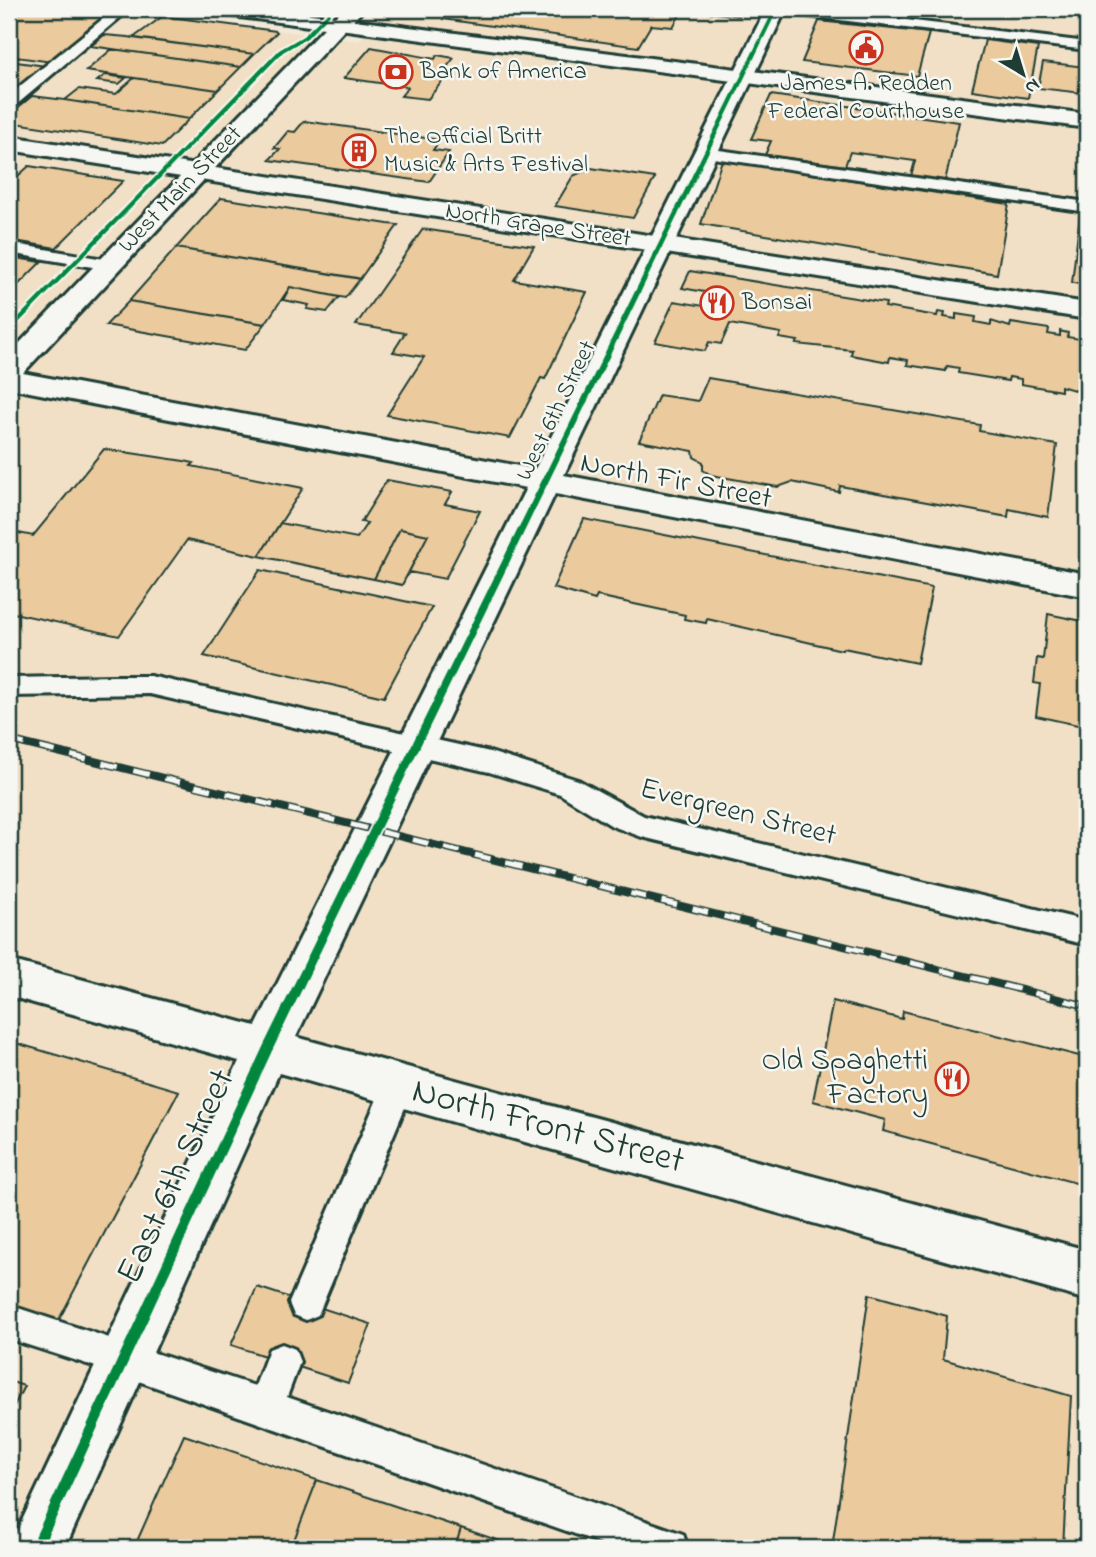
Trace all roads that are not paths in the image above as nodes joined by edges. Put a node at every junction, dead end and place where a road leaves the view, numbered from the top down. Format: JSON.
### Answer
{"nodes":[{"id":1,"x":123,"y":9,"type":"edge"},
{"id":2,"x":225,"y":9,"type":"edge"},
{"id":3,"x":776,"y":9,"type":"edge"},
{"id":4,"x":782,"y":9,"type":"edge"},
{"id":5,"x":346,"y":16,"type":"edge"},
{"id":6,"x":1087,"y":46,"type":"edge"},
{"id":7,"x":742,"y":77,"type":"junction"},
{"id":8,"x":9,"y":103,"type":"edge"},
{"id":9,"x":1087,"y":121,"type":"edge"},
{"id":10,"x":9,"y":143,"type":"edge"},
{"id":11,"x":705,"y":153,"type":"junction"},
{"id":12,"x":197,"y":173,"type":"junction"},
{"id":13,"x":1087,"y":207,"type":"edge"},
{"id":14,"x":660,"y":245,"type":"junction"},
{"id":15,"x":9,"y":248,"type":"edge"},
{"id":16,"x":110,"y":265,"type":"junction"},
{"id":17,"x":1087,"y":311,"type":"edge"},
{"id":18,"x":9,"y":371,"type":"edge"},
{"id":19,"x":9,"y":379,"type":"edge"},
{"id":20,"x":544,"y":481,"type":"junction"},
{"id":21,"x":1087,"y":585,"type":"edge"},
{"id":22,"x":9,"y":687,"type":"edge"},
{"id":23,"x":415,"y":744,"type":"junction"},
{"id":24,"x":373,"y":830,"type":"joint"},
{"id":25,"x":1087,"y":933,"type":"edge"},
{"id":26,"x":9,"y":978,"type":"edge"},
{"id":27,"x":267,"y":1050,"type":"junction"},
{"id":28,"x":398,"y":1086,"type":"junction"},
{"id":29,"x":1087,"y":1275,"type":"edge"},
{"id":30,"x":306,"y":1303,"type":"dead end"},
{"id":31,"x":9,"y":1322,"type":"edge"},
{"id":32,"x":124,"y":1358,"type":"junction"},
{"id":33,"x":282,"y":1362,"type":"dead end"},
{"id":34,"x":265,"y":1408,"type":"junction"},
{"id":35,"x":36,"y":1548,"type":"edge"},
{"id":36,"x":669,"y":1548,"type":"edge"}],
"edges":[{"from":1,"to":8,"type":"lane"},
{"from":2,"to":5,"type":"street"},
{"from":3,"to":7,"type":"street","name":"West 6th Street"},
{"from":4,"to":6,"type":"lane"},
{"from":5,"to":7,"type":"street"},
{"from":5,"to":12,"type":"street","name":"West Main Street"},
{"from":7,"to":9,"type":"street"},
{"from":7,"to":11,"type":"street","name":"West 6th Street"},
{"from":10,"to":12,"type":"street","name":"North Grape Street"},
{"from":11,"to":13,"type":"lane"},
{"from":11,"to":14,"type":"street","name":"West 6th Street"},
{"from":12,"to":14,"type":"street","name":"North Grape Street"},
{"from":12,"to":16,"type":"street","name":"West Main Street"},
{"from":14,"to":17,"type":"street","name":"North Grape Street"},
{"from":14,"to":20,"type":"street","name":"West 6th Street"},
{"from":15,"to":16,"type":"lane"},
{"from":16,"to":18,"type":"street","name":"West Main Street"},
{"from":19,"to":20,"type":"street","name":"North Fir Street"},
{"from":20,"to":21,"type":"street","name":"North Fir Street"},
{"from":20,"to":23,"type":"street","name":"West 6th Street"},
{"from":22,"to":23,"type":"lane","name":"Evergreen Street"},
{"from":23,"to":24,"type":"street","name":"West 6th Street"},
{"from":23,"to":25,"type":"lane","name":"Evergreen Street"},
{"from":24,"to":27,"type":"street","name":"East 6th Street"},
{"from":26,"to":27,"type":"street","name":"North Front Street"},
{"from":27,"to":28,"type":"street","name":"North Front Street"},
{"from":27,"to":32,"type":"street","name":"East 6th Street"},
{"from":28,"to":29,"type":"street","name":"North Front Street"},
{"from":28,"to":30,"type":"lane"},
{"from":31,"to":32,"type":"lane"},
{"from":32,"to":34,"type":"lane"},
{"from":32,"to":35,"type":"street","name":"East 6th Street"},
{"from":33,"to":34,"type":"lane"},
{"from":34,"to":36,"type":"lane"}]}
